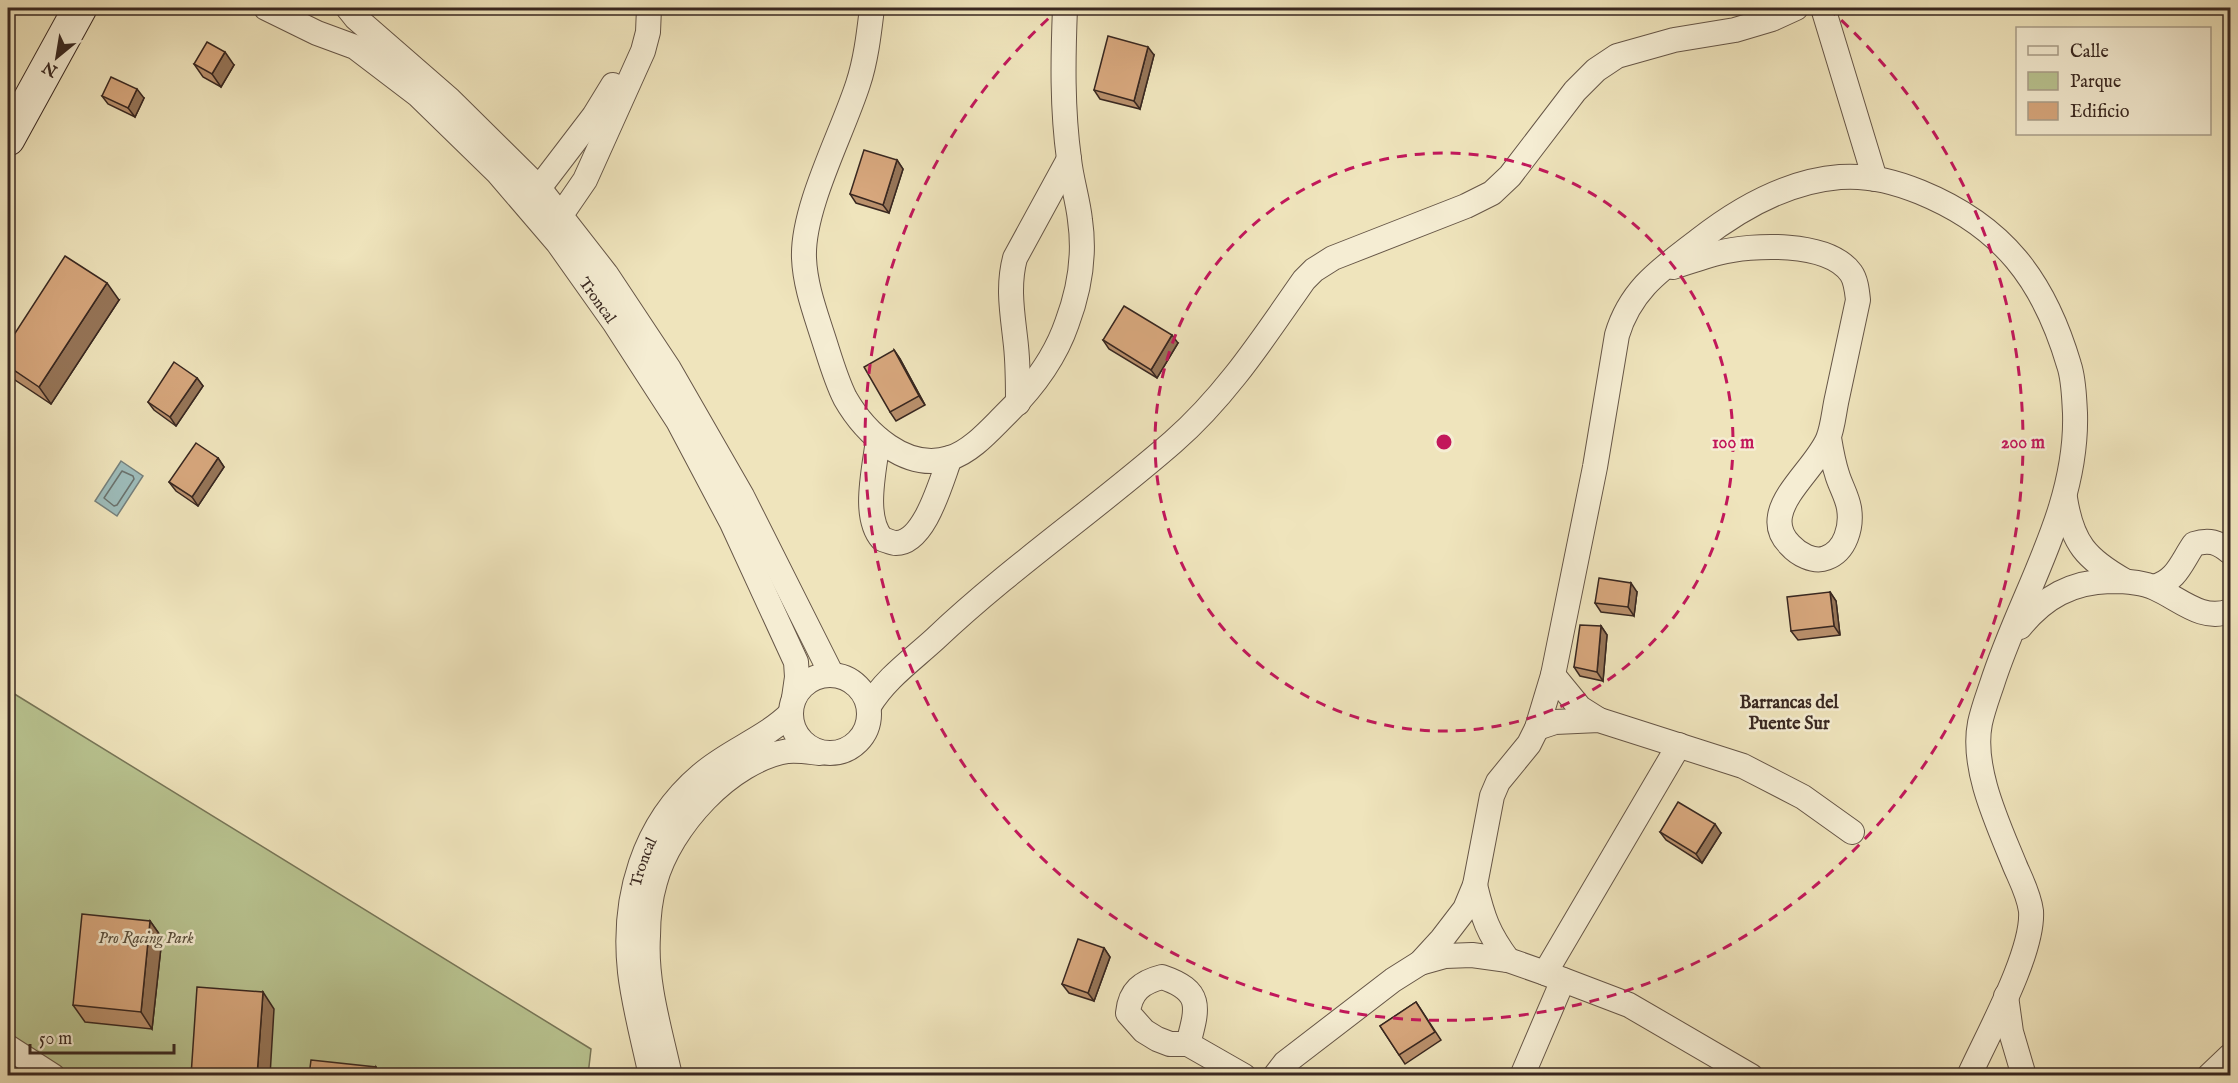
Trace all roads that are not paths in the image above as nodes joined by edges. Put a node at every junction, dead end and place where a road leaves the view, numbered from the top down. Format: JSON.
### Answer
{"nodes":[{"id":1,"x":80,"y":8,"type":"edge"},
{"id":2,"x":266,"y":8,"type":"edge"},
{"id":3,"x":348,"y":8,"type":"edge"},
{"id":4,"x":633,"y":8,"type":"edge"},
{"id":5,"x":649,"y":8,"type":"edge"},
{"id":6,"x":872,"y":8,"type":"edge"},
{"id":7,"x":1065,"y":8,"type":"edge"},
{"id":8,"x":1797,"y":8,"type":"edge"},
{"id":9,"x":1823,"y":8,"type":"edge"},
{"id":10,"x":8,"y":139,"type":"edge"},
{"id":11,"x":1069,"y":159,"type":"junction"},
{"id":12,"x":1875,"y":179,"type":"junction"},
{"id":13,"x":539,"y":188,"type":"junction"},
{"id":14,"x":561,"y":214,"type":"junction"},
{"id":15,"x":1657,"y":272,"type":"junction"},
{"id":16,"x":1018,"y":403,"type":"junction"},
{"id":17,"x":1829,"y":438,"type":"dead end"},
{"id":18,"x":878,"y":439,"type":"junction"},
{"id":19,"x":950,"y":458,"type":"junction"},
{"id":20,"x":2065,"y":498,"type":"junction"},
{"id":21,"x":2230,"y":552,"type":"edge"},
{"id":22,"x":2125,"y":581,"type":"junction"},
{"id":23,"x":2154,"y":587,"type":"junction"},
{"id":24,"x":2230,"y":611,"type":"edge"},
{"id":25,"x":2001,"y":658,"type":"junction"},
{"id":26,"x":904,"y":667,"type":"junction"},
{"id":27,"x":1553,"y":675,"type":"junction"},
{"id":28,"x":843,"y":679,"type":"junction"},
{"id":29,"x":793,"y":705,"type":"junction"},
{"id":30,"x":868,"y":706,"type":"junction"},
{"id":31,"x":1599,"y":720,"type":"junction"},
{"id":32,"x":1537,"y":728,"type":"junction"},
{"id":33,"x":1680,"y":745,"type":"junction"},
{"id":34,"x":820,"y":753,"type":"junction"},
{"id":35,"x":1852,"y":832,"type":"dead end"},
{"id":36,"x":1475,"y":885,"type":"junction"},
{"id":37,"x":1508,"y":960,"type":"junction"},
{"id":38,"x":1420,"y":963,"type":"junction"},
{"id":39,"x":1554,"y":976,"type":"junction"},
{"id":40,"x":2006,"y":995,"type":"junction"},
{"id":41,"x":1188,"y":1044,"type":"dead end"},
{"id":42,"x":8,"y":1047,"type":"edge"},
{"id":43,"x":2230,"y":1056,"type":"edge"},
{"id":44,"x":53,"y":1076,"type":"edge"},
{"id":45,"x":651,"y":1076,"type":"edge"},
{"id":46,"x":670,"y":1076,"type":"edge"},
{"id":47,"x":1244,"y":1076,"type":"edge"},
{"id":48,"x":1275,"y":1076,"type":"edge"},
{"id":49,"x":1522,"y":1076,"type":"edge"},
{"id":50,"x":1751,"y":1076,"type":"edge"},
{"id":51,"x":1969,"y":1076,"type":"edge"},
{"id":52,"x":2024,"y":1076,"type":"edge"},
{"id":53,"x":2209,"y":1076,"type":"edge"}],
"edges":[{"from":1,"to":10,"type":"main road"},
{"from":2,"to":29,"type":"street","name":"Troncal"},
{"from":3,"to":13,"type":"street","name":"Troncal"},
{"from":4,"to":13,"type":"street"},
{"from":5,"to":14,"type":"street"},
{"from":6,"to":18,"type":"street"},
{"from":7,"to":11,"type":"street"},
{"from":8,"to":26,"type":"street"},
{"from":9,"to":12,"type":"street"},
{"from":11,"to":16,"type":"street"},
{"from":11,"to":16,"type":"street"},
{"from":12,"to":15,"type":"street"},
{"from":12,"to":20,"type":"street"},
{"from":13,"to":14,"type":"street","name":"Troncal"},
{"from":14,"to":28,"type":"street","name":"Troncal"},
{"from":15,"to":17,"type":"street"},
{"from":15,"to":27,"type":"street"},
{"from":16,"to":19,"type":"street"},
{"from":18,"to":19,"type":"street"},
{"from":18,"to":19,"type":"street"},
{"from":20,"to":22,"type":"street"},
{"from":20,"to":25,"type":"street"},
{"from":21,"to":23,"type":"street"},
{"from":22,"to":23,"type":"street"},
{"from":22,"to":25,"type":"street"},
{"from":23,"to":24,"type":"street"},
{"from":25,"to":40,"type":"street"},
{"from":26,"to":28,"type":"street"},
{"from":26,"to":30,"type":"street"},
{"from":27,"to":31,"type":"street"},
{"from":27,"to":32,"type":"street"},
{"from":28,"to":29,"type":"street","name":"Troncal"},
{"from":28,"to":30,"type":"street","name":"Troncal"},
{"from":29,"to":34,"type":"street","name":"Troncal"},
{"from":29,"to":45,"type":"street","name":"Troncal"},
{"from":30,"to":34,"type":"street","name":"Troncal"},
{"from":31,"to":32,"type":"street"},
{"from":31,"to":33,"type":"street"},
{"from":32,"to":36,"type":"street"},
{"from":33,"to":35,"type":"street"},
{"from":33,"to":39,"type":"street"},
{"from":34,"to":46,"type":"street","name":"Troncal"},
{"from":36,"to":37,"type":"street"},
{"from":36,"to":38,"type":"street"},
{"from":37,"to":38,"type":"street"},
{"from":37,"to":39,"type":"street"},
{"from":38,"to":48,"type":"street"},
{"from":39,"to":49,"type":"street"},
{"from":39,"to":50,"type":"street"},
{"from":40,"to":51,"type":"street"},
{"from":40,"to":52,"type":"street"},
{"from":41,"to":47,"type":"street"},
{"from":42,"to":44,"type":"street"},
{"from":43,"to":53,"type":"street"}]}
